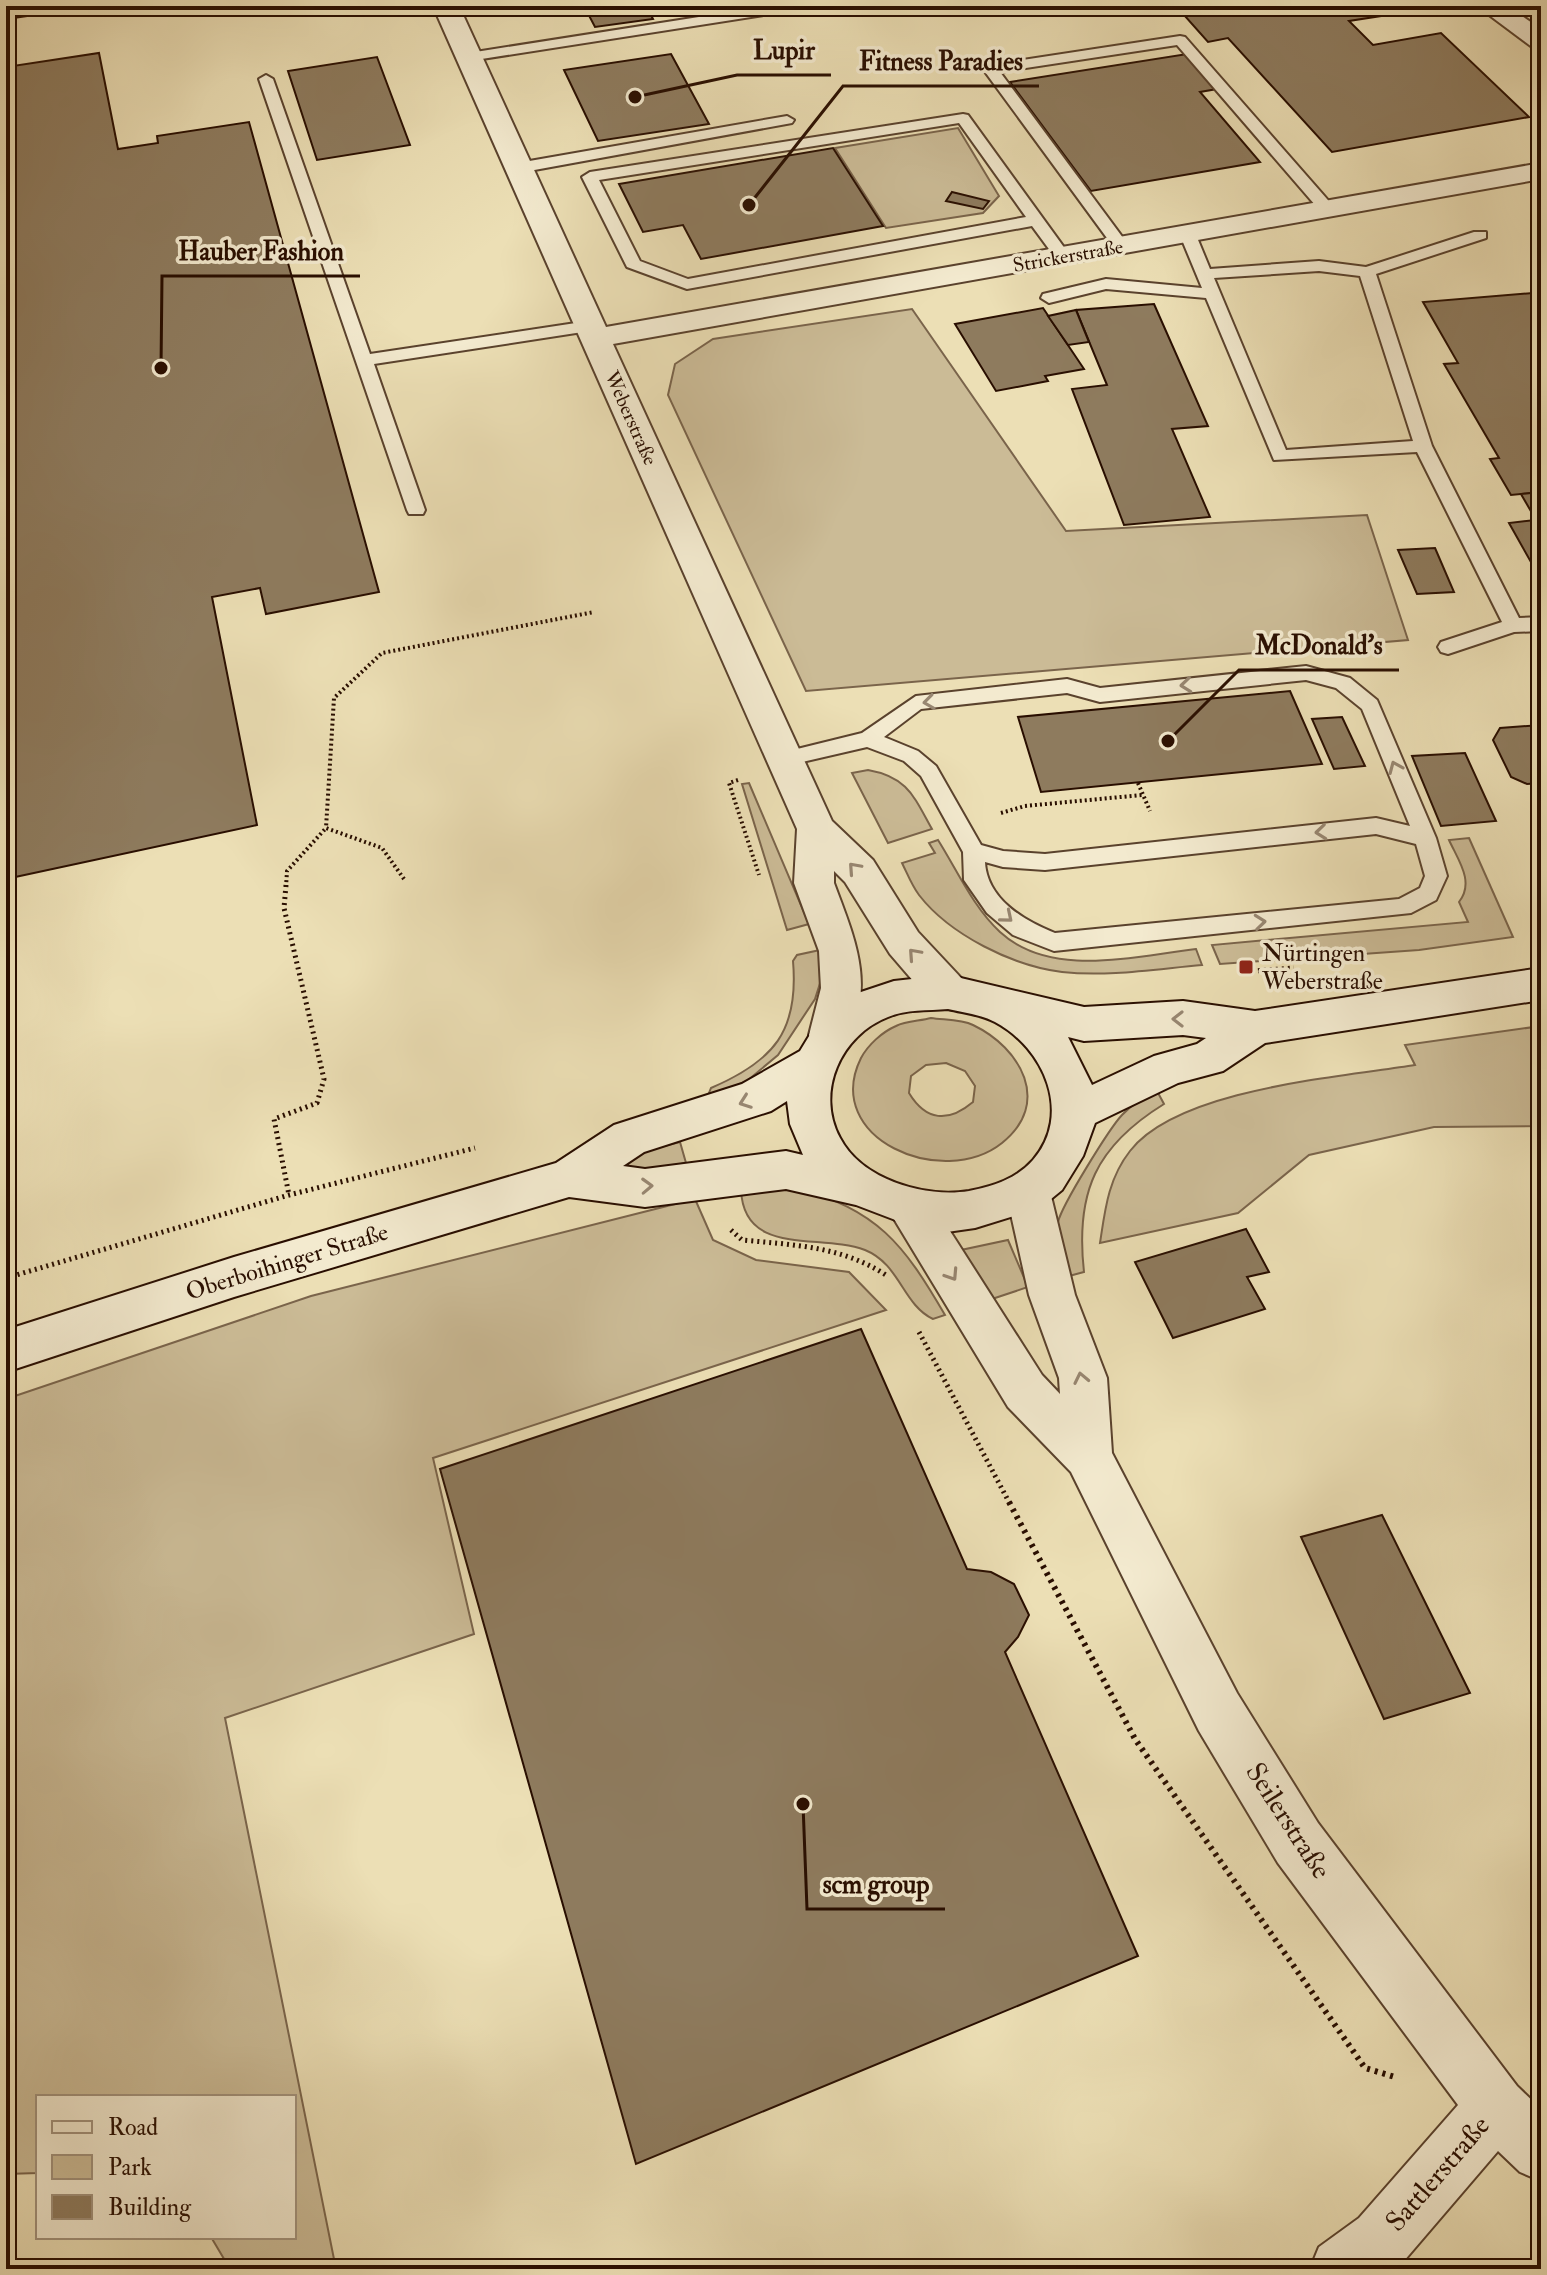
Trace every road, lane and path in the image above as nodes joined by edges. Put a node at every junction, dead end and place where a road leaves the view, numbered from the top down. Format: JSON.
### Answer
{"nodes":[{"id":1,"x":446,"y":6,"type":"edge"},
{"id":2,"x":796,"y":6,"type":"edge"},
{"id":3,"x":1490,"y":6,"type":"edge"},
{"id":4,"x":1541,"y":41,"type":"edge"},
{"id":5,"x":469,"y":57,"type":"junction"},
{"id":6,"x":266,"y":79,"type":"dead end"},
{"id":7,"x":787,"y":120,"type":"dead end"},
{"id":8,"x":518,"y":168,"type":"junction"},
{"id":9,"x":1541,"y":171,"type":"edge"},
{"id":10,"x":1328,"y":210,"type":"junction"},
{"id":11,"x":1037,"y":220,"type":"junction"},
{"id":12,"x":1188,"y":235,"type":"junction"},
{"id":13,"x":1480,"y":235,"type":"dead end"},
{"id":14,"x":1121,"y":246,"type":"junction"},
{"id":15,"x":1063,"y":257,"type":"junction"},
{"id":16,"x":1367,"y":272,"type":"junction"},
{"id":17,"x":1204,"y":274,"type":"junction"},
{"id":18,"x":1213,"y":294,"type":"junction"},
{"id":19,"x":1049,"y":298,"type":"dead end"},
{"id":20,"x":592,"y":332,"type":"junction"},
{"id":21,"x":363,"y":360,"type":"junction"},
{"id":22,"x":1423,"y":446,"type":"junction"},
{"id":23,"x":416,"y":510,"type":"dead end"},
{"id":24,"x":594,"y":612,"type":"dead end"},
{"id":25,"x":1541,"y":624,"type":"edge"},
{"id":26,"x":1513,"y":625,"type":"junction"},
{"id":27,"x":1448,"y":647,"type":"dead end"},
{"id":28,"x":868,"y":739,"type":"junction"},
{"id":29,"x":785,"y":759,"type":"junction"},
{"id":30,"x":1138,"y":783,"type":"dead end"},
{"id":31,"x":1142,"y":795,"type":"dead end"},
{"id":32,"x":326,"y":828,"type":"junction"},
{"id":33,"x":816,"y":829,"type":"junction"},
{"id":34,"x":1425,"y":838,"type":"junction"},
{"id":35,"x":974,"y":851,"type":"junction"},
{"id":36,"x":404,"y":879,"type":"dead end"},
{"id":37,"x":763,"y":886,"type":"dead end"},
{"id":38,"x":1541,"y":984,"type":"edge"},
{"id":39,"x":948,"y":992,"type":"junction"},
{"id":40,"x":1003,"y":1007,"type":"junction"},
{"id":41,"x":1255,"y":1028,"type":"junction"},
{"id":42,"x":822,"y":1050,"type":"junction"},
{"id":43,"x":1076,"y":1112,"type":"junction"},
{"id":44,"x":569,"y":1178,"type":"junction"},
{"id":45,"x":706,"y":1178,"type":"junction"},
{"id":46,"x":861,"y":1187,"type":"junction"},
{"id":47,"x":1028,"y":1192,"type":"junction"},
{"id":48,"x":911,"y":1209,"type":"junction"},
{"id":49,"x":6,"y":1278,"type":"edge"},
{"id":50,"x":890,"y":1278,"type":"dead end"},
{"id":51,"x":981,"y":1319,"type":"junction"},
{"id":52,"x":916,"y":1326,"type":"dead end"},
{"id":53,"x":922,"y":1338,"type":"junction"},
{"id":54,"x":6,"y":1351,"type":"edge"},
{"id":55,"x":1088,"y":1456,"type":"junction"},
{"id":56,"x":1409,"y":2081,"type":"dead end"},
{"id":57,"x":1496,"y":2107,"type":"junction"},
{"id":58,"x":1541,"y":2151,"type":"edge"},
{"id":59,"x":1341,"y":2269,"type":"edge"}],
"edges":[{"from":1,"to":5,"type":"street","name":"Weberstraße"},
{"from":2,"to":5,"type":"lane"},
{"from":3,"to":4,"type":"street"},
{"from":5,"to":8,"type":"street","name":"Weberstraße"},
{"from":6,"to":21,"type":"lane"},
{"from":7,"to":8,"type":"lane"},
{"from":8,"to":20,"type":"street","name":"Weberstraße"},
{"from":9,"to":10,"type":"street","name":"Strickerstraße"},
{"from":10,"to":12,"type":"street","name":"Strickerstraße"},
{"from":10,"to":14,"type":"lane"},
{"from":11,"to":11,"type":"lane"},
{"from":11,"to":15,"type":"lane"},
{"from":12,"to":14,"type":"street","name":"Strickerstraße"},
{"from":12,"to":17,"type":"lane"},
{"from":13,"to":16,"type":"lane"},
{"from":14,"to":15,"type":"street","name":"Strickerstraße"},
{"from":15,"to":20,"type":"street","name":"Strickerstraße"},
{"from":16,"to":17,"type":"lane"},
{"from":16,"to":22,"type":"lane"},
{"from":17,"to":18,"type":"lane"},
{"from":18,"to":19,"type":"lane"},
{"from":18,"to":22,"type":"lane"},
{"from":20,"to":21,"type":"lane"},
{"from":20,"to":29,"type":"street","name":"Weberstraße"},
{"from":21,"to":23,"type":"lane"},
{"from":22,"to":26,"type":"lane"},
{"from":24,"to":32,"type":"path"},
{"from":25,"to":26,"type":"lane"},
{"from":26,"to":27,"type":"lane"},
{"from":28,"to":29,"type":"lane"},
{"from":34,"to":28,"type":"lane","one_way":true},
{"from":28,"to":35,"type":"lane"},
{"from":29,"to":33,"type":"street","name":"Weberstraße"},
{"from":29,"to":37,"type":"path"},
{"from":30,"to":31,"type":"path"},
{"from":32,"to":36,"type":"path"},
{"from":32,"to":49,"type":"path"},
{"from":39,"to":33,"type":"street","name":"Weberstraße","one_way":true},
{"from":33,"to":42,"type":"street","name":"Weberstraße"},
{"from":34,"to":35,"type":"lane","one_way":true},
{"from":35,"to":34,"type":"lane","one_way":true},
{"from":38,"to":41,"type":"street"},
{"from":39,"to":40,"type":"street"},
{"from":39,"to":42,"type":"street"},
{"from":41,"to":40,"type":"street","one_way":true},
{"from":40,"to":43,"type":"street"},
{"from":41,"to":43,"type":"street"},
{"from":42,"to":44,"type":"street","name":"Oberboihinger Straße","one_way":true},
{"from":42,"to":46,"type":"street"},
{"from":43,"to":47,"type":"street"},
{"from":44,"to":45,"type":"street","name":"Oberboihinger Straße","one_way":true},
{"from":44,"to":54,"type":"street","name":"Oberboihinger Straße"},
{"from":45,"to":46,"type":"street","name":"Oberboihinger Straße"},
{"from":45,"to":50,"type":"path"},
{"from":46,"to":48,"type":"street"},
{"from":47,"to":48,"type":"street"},
{"from":55,"to":47,"type":"street","name":"Seilerstraße","one_way":true},
{"from":48,"to":51,"type":"street","name":"Seilerstraße","one_way":true},
{"from":51,"to":53,"type":"path"},
{"from":51,"to":55,"type":"street","name":"Seilerstraße"},
{"from":52,"to":53,"type":"path"},
{"from":53,"to":56,"type":"path"},
{"from":55,"to":57,"type":"street","name":"Seilerstraße"},
{"from":57,"to":58,"type":"street","name":"Seilerstraße"},
{"from":57,"to":59,"type":"street","name":"Sattlerstraße"}]}
